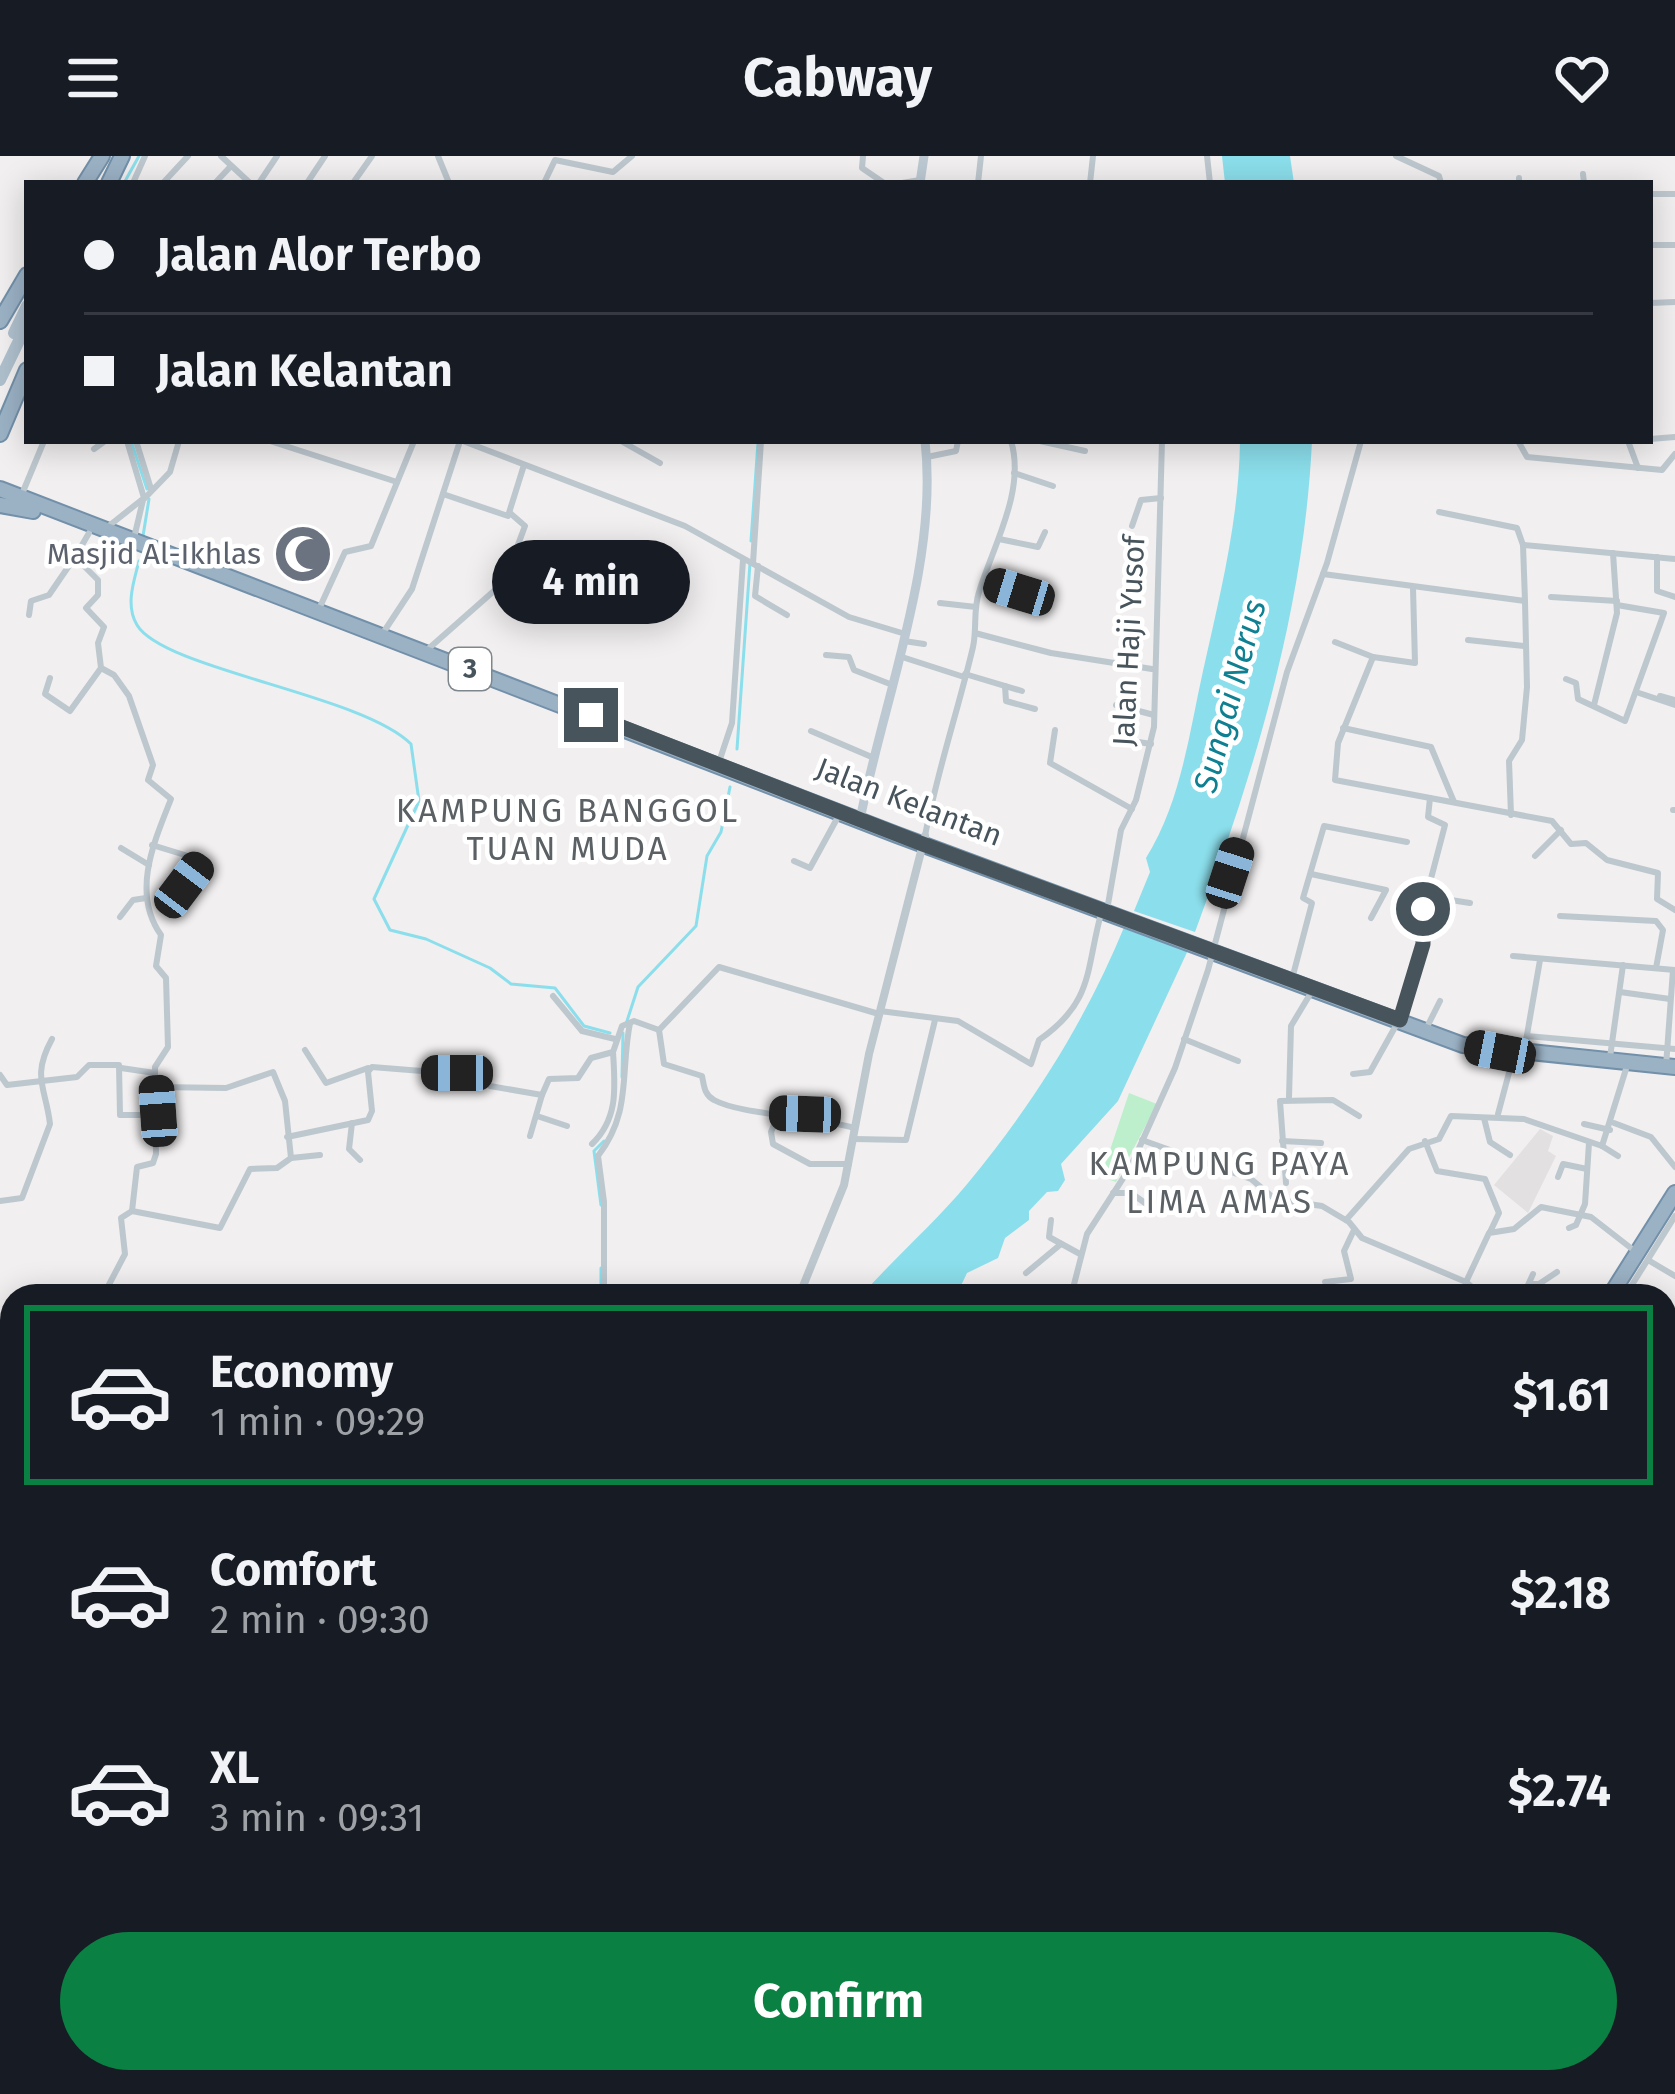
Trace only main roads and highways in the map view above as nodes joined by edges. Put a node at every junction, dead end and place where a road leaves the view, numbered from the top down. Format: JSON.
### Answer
{"nodes":[{"id":1,"x":24,"y":280,"type":"edge"},
{"id":2,"x":24,"y":312,"type":"edge"},
{"id":3,"x":0,"y":321,"type":"edge"},
{"id":4,"x":24,"y":330,"type":"edge"},
{"id":5,"x":0,"y":361,"type":"edge"},
{"id":6,"x":24,"y":377,"type":"edge"},
{"id":7,"x":0,"y":380,"type":"edge"},
{"id":8,"x":0,"y":434,"type":"edge"},
{"id":9,"x":926,"y":444,"type":"edge"},
{"id":10,"x":0,"y":475,"type":"edge"},
{"id":11,"x":0,"y":497,"type":"edge"},
{"id":12,"x":21,"y":497,"type":"junction"},
{"id":13,"x":96,"y":531,"type":"junction"},
{"id":14,"x":172,"y":558,"type":"junction"},
{"id":15,"x":768,"y":781,"type":"junction"},
{"id":16,"x":860,"y":816,"type":"junction"},
{"id":17,"x":1519,"y":1054,"type":"junction"},
{"id":18,"x":1672,"y":1069,"type":"edge"},
{"id":19,"x":1675,"y":1193,"type":"edge"},
{"id":20,"x":1675,"y":1213,"type":"edge"},
{"id":21,"x":1626,"y":1284,"type":"edge"},
{"id":22,"x":1626,"y":1284,"type":"edge"}],
"edges":[{"from":1,"to":3,"type":"highway"},
{"from":2,"to":5,"type":"main road"},
{"from":4,"to":7,"type":"main road"},
{"from":6,"to":8,"type":"highway"},
{"from":9,"to":16,"type":"main road"},
{"from":10,"to":12,"type":"highway"},
{"from":11,"to":12,"type":"highway","name":"Jalan Kelantan","number":"3"},
{"from":11,"to":13,"type":"highway","name":"Jalan Kelantan","number":"3"},
{"from":12,"to":13,"type":"highway","name":"Jalan Kelantan","number":"3"},
{"from":13,"to":14,"type":"highway","name":"Jalan Kelantan","number":"3"},
{"from":13,"to":14,"type":"highway","name":"Jalan Kelantan","number":"3"},
{"from":14,"to":15,"type":"highway","name":"Jalan Kelantan","number":"3"},
{"from":15,"to":16,"type":"highway","name":"Jalan Kelantan","number":"3"},
{"from":15,"to":16,"type":"highway","name":"Jalan Kelantan","number":"3"},
{"from":16,"to":17,"type":"highway","name":"Jalan Kelantan","number":"3"},
{"from":17,"to":18,"type":"highway","number":"3"},
{"from":17,"to":18,"type":"highway","number":"3"},
{"from":19,"to":21,"type":"highway"},
{"from":20,"to":22,"type":"highway"}]}
